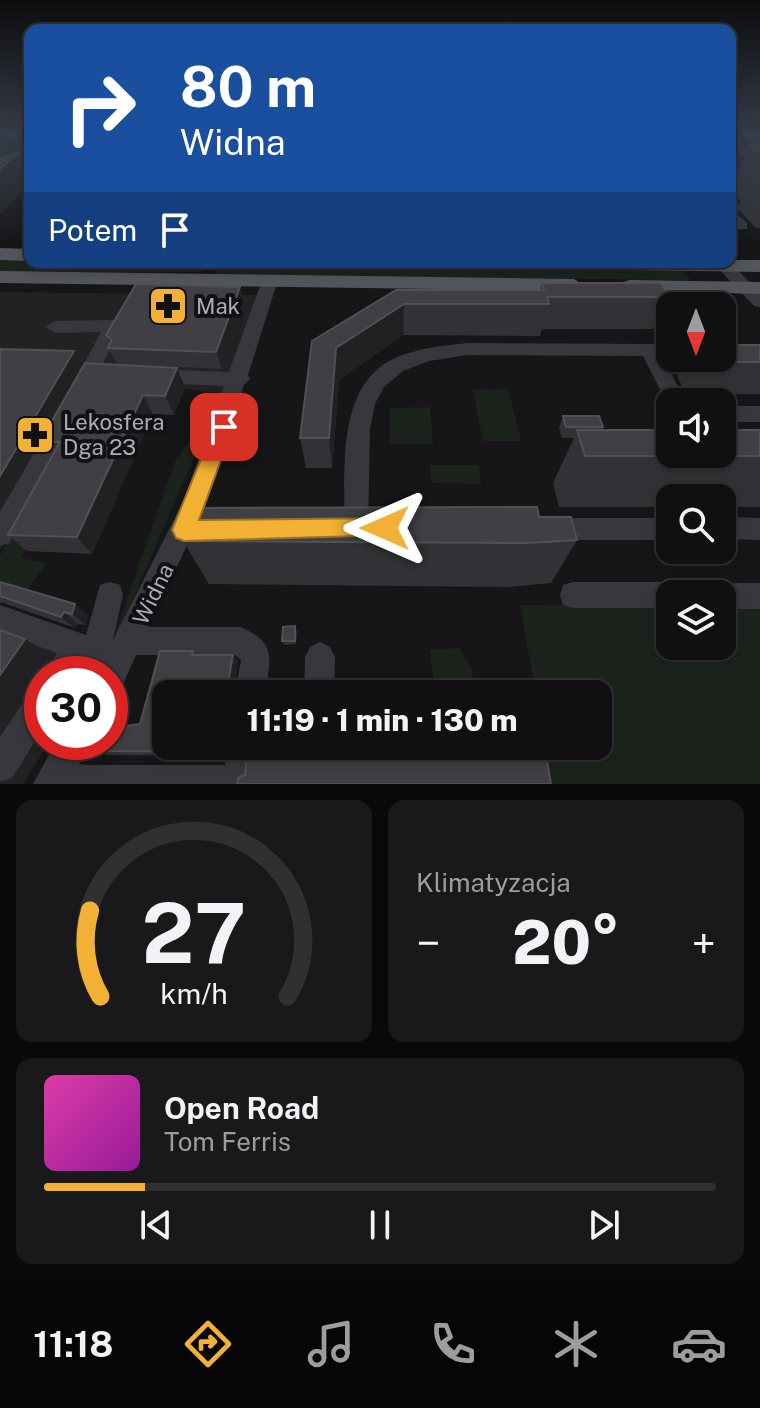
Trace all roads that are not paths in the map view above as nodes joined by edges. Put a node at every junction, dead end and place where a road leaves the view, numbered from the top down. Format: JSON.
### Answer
{"nodes":[{"id":1,"x":736,"y":175,"type":"edge"},
{"id":2,"x":760,"y":181,"type":"edge"},
{"id":3,"x":736,"y":219,"type":"edge"},
{"id":4,"x":742,"y":226,"type":"dead end"},
{"id":5,"x":0,"y":254,"type":"edge"},
{"id":6,"x":24,"y":255,"type":"edge"},
{"id":7,"x":736,"y":265,"type":"edge"},
{"id":8,"x":760,"y":266,"type":"edge"},
{"id":9,"x":726,"y":268,"type":"edge"},
{"id":10,"x":0,"y":277,"type":"edge"},
{"id":11,"x":270,"y":280,"type":"junction"},
{"id":12,"x":752,"y":288,"type":"edge"},
{"id":13,"x":760,"y":302,"type":"edge"},
{"id":14,"x":55,"y":327,"type":"dead end"},
{"id":15,"x":112,"y":337,"type":"junction"},
{"id":16,"x":114,"y":374,"type":"edge"},
{"id":17,"x":143,"y":375,"type":"edge"},
{"id":18,"x":240,"y":379,"type":"junction"},
{"id":19,"x":671,"y":388,"type":"edge"},
{"id":20,"x":736,"y":414,"type":"edge"},
{"id":21,"x":760,"y":414,"type":"edge"},
{"id":22,"x":325,"y":528,"type":"edge"},
{"id":23,"x":356,"y":528,"type":"junction"},
{"id":24,"x":387,"y":528,"type":"edge"},
{"id":25,"x":736,"y":528,"type":"edge"},
{"id":26,"x":525,"y":529,"type":"edge"},
{"id":27,"x":656,"y":529,"type":"edge"},
{"id":28,"x":760,"y":529,"type":"edge"},
{"id":29,"x":0,"y":535,"type":"edge"},
{"id":30,"x":110,"y":595,"type":"dead end"},
{"id":31,"x":573,"y":595,"type":"dead end"},
{"id":32,"x":656,"y":595,"type":"edge"},
{"id":33,"x":736,"y":596,"type":"edge"},
{"id":34,"x":760,"y":596,"type":"edge"},
{"id":35,"x":0,"y":619,"type":"edge"},
{"id":36,"x":107,"y":656,"type":"edge"},
{"id":37,"x":320,"y":657,"type":"dead end"},
{"id":38,"x":252,"y":680,"type":"edge"},
{"id":39,"x":319,"y":680,"type":"edge"},
{"id":40,"x":24,"y":729,"type":"edge"},
{"id":41,"x":64,"y":760,"type":"edge"},
{"id":42,"x":241,"y":760,"type":"edge"},
{"id":43,"x":0,"y":766,"type":"edge"},
{"id":44,"x":54,"y":778,"type":"edge"},
{"id":45,"x":239,"y":783,"type":"edge"}],
"edges":[{"from":1,"to":2,"type":"street"},
{"from":3,"to":4,"type":"street"},
{"from":5,"to":6,"type":"main road"},
{"from":7,"to":8,"type":"main road"},
{"from":9,"to":12,"type":"street"},
{"from":10,"to":11,"type":"main road"},
{"from":11,"to":12,"type":"main road"},
{"from":11,"to":18,"type":"street","name":"Widna"},
{"from":12,"to":13,"type":"street"},
{"from":14,"to":15,"type":"street"},
{"from":15,"to":16,"type":"street"},
{"from":15,"to":29,"type":"street"},
{"from":17,"to":18,"type":"street"},
{"from":18,"to":36,"type":"street","name":"Widna"},
{"from":19,"to":23,"type":"street"},
{"from":20,"to":21,"type":"street"},
{"from":22,"to":23,"type":"street"},
{"from":23,"to":24,"type":"street"},
{"from":25,"to":28,"type":"street"},
{"from":26,"to":27,"type":"street"},
{"from":30,"to":36,"type":"street"},
{"from":31,"to":32,"type":"street"},
{"from":33,"to":34,"type":"street"},
{"from":35,"to":36,"type":"street"},
{"from":36,"to":38,"type":"street"},
{"from":37,"to":39,"type":"street"},
{"from":40,"to":43,"type":"street"},
{"from":41,"to":44,"type":"street"},
{"from":42,"to":45,"type":"street"},
{"from":44,"to":45,"type":"street"}]}
